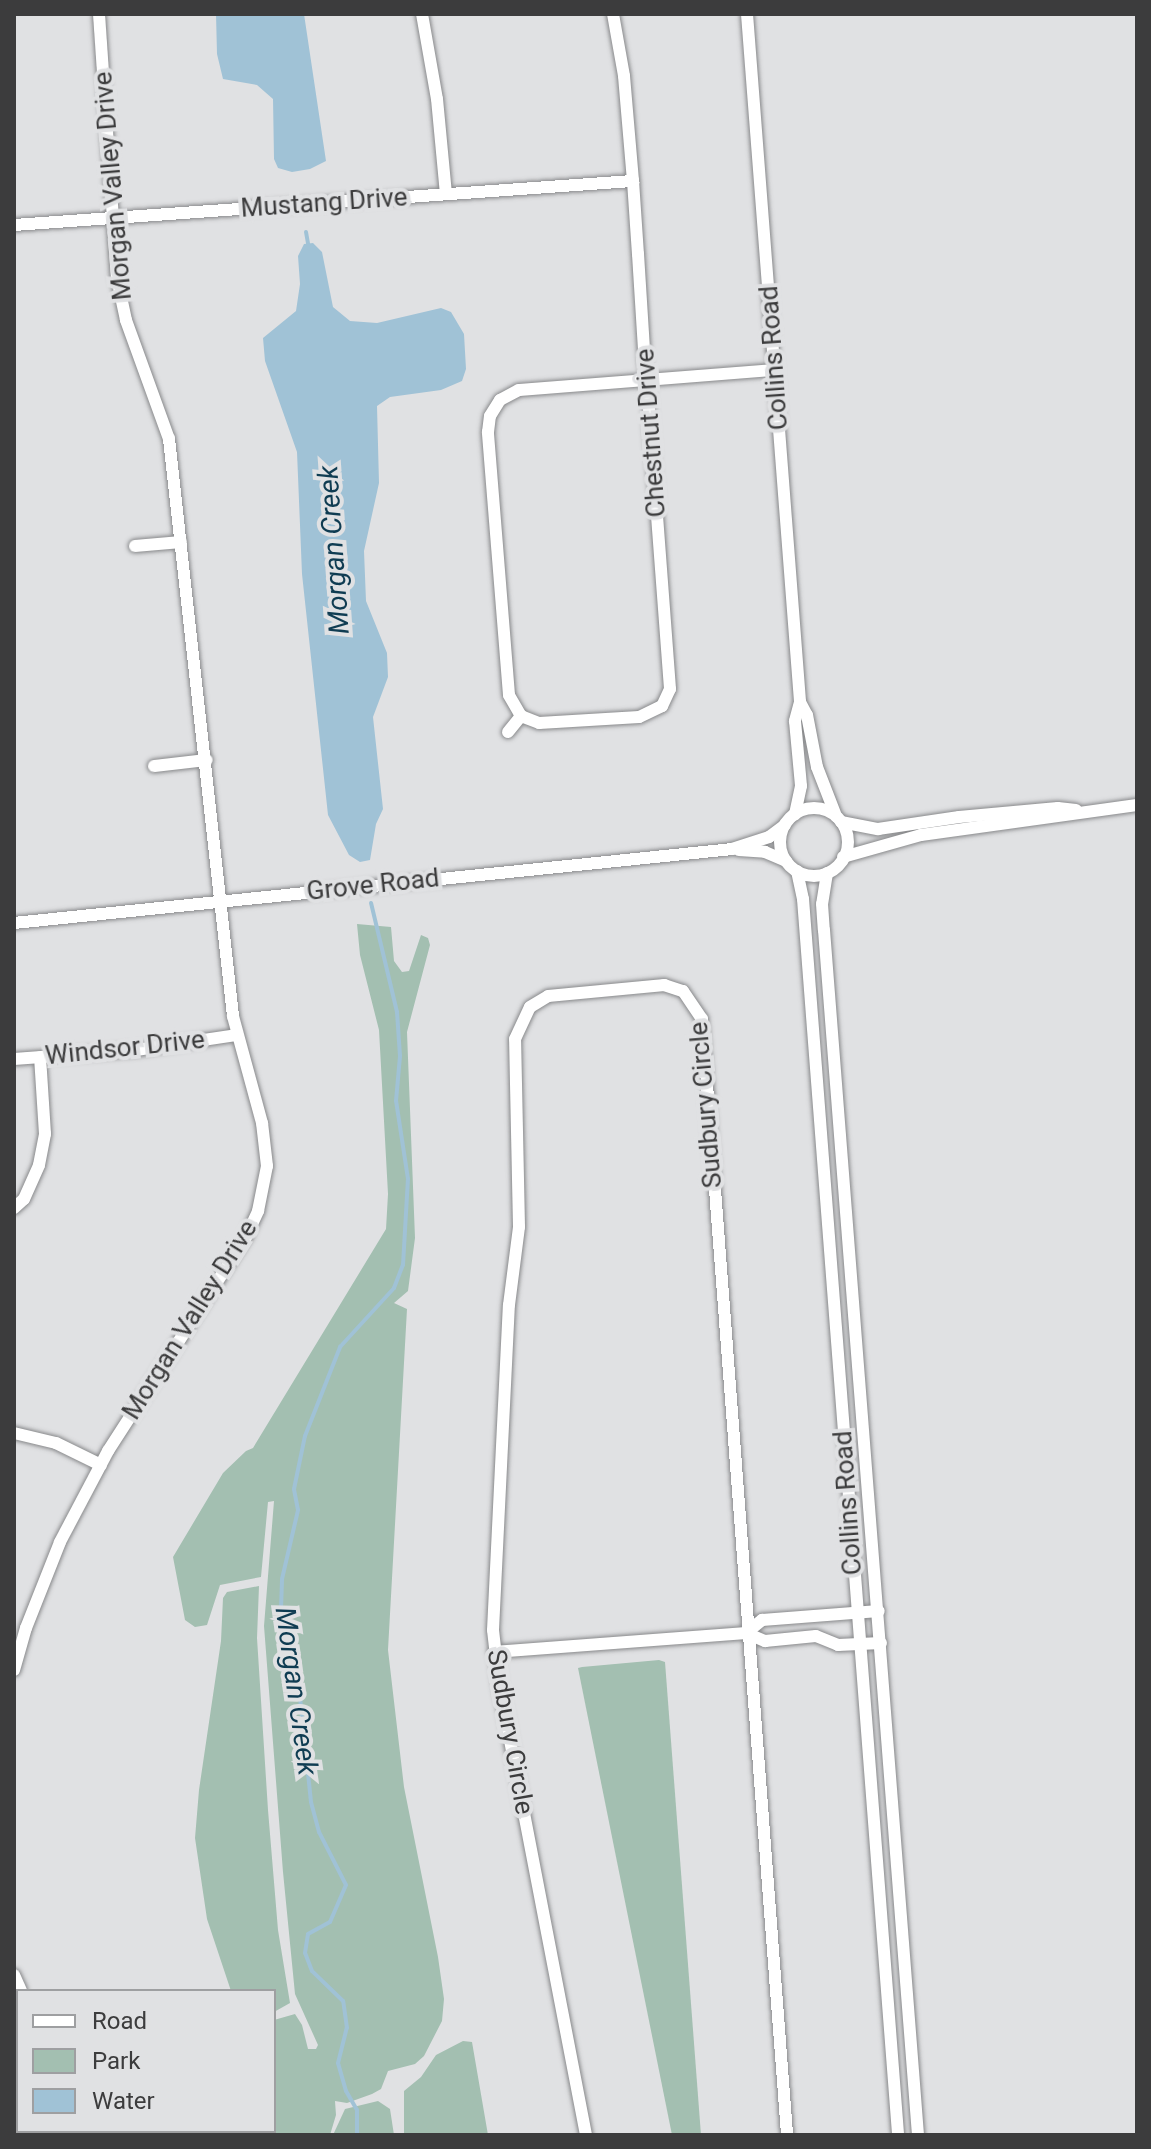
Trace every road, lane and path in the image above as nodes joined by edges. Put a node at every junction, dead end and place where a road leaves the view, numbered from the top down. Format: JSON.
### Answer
{"nodes":[{"id":1,"x":99,"y":14,"type":"edge"},
{"id":2,"x":422,"y":14,"type":"edge"},
{"id":3,"x":613,"y":14,"type":"edge"},
{"id":4,"x":747,"y":14,"type":"edge"},
{"id":5,"x":633,"y":181,"type":"junction"},
{"id":6,"x":446,"y":194,"type":"junction"},
{"id":7,"x":112,"y":218,"type":"junction"},
{"id":8,"x":14,"y":225,"type":"edge"},
{"id":9,"x":775,"y":370,"type":"junction"},
{"id":10,"x":647,"y":380,"type":"junction"},
{"id":11,"x":181,"y":542,"type":"junction"},
{"id":12,"x":135,"y":546,"type":"dead end"},
{"id":13,"x":800,"y":702,"type":"junction"},
{"id":14,"x":521,"y":716,"type":"junction"},
{"id":15,"x":508,"y":732,"type":"dead end"},
{"id":16,"x":207,"y":760,"type":"junction"},
{"id":17,"x":154,"y":766,"type":"dead end"},
{"id":18,"x":1137,"y":805,"type":"edge"},
{"id":19,"x":1079,"y":811,"type":"junction"},
{"id":20,"x":795,"y":814,"type":"junction"},
{"id":21,"x":838,"y":819,"type":"junction"},
{"id":22,"x":785,"y":825,"type":"junction"},
{"id":23,"x":732,"y":849,"type":"junction"},
{"id":24,"x":843,"y":857,"type":"junction"},
{"id":25,"x":786,"y":861,"type":"junction"},
{"id":26,"x":797,"y":871,"type":"junction"},
{"id":27,"x":827,"y":873,"type":"junction"},
{"id":28,"x":222,"y":901,"type":"junction"},
{"id":29,"x":14,"y":923,"type":"edge"},
{"id":30,"x":236,"y":1035,"type":"junction"},
{"id":31,"x":40,"y":1057,"type":"junction"},
{"id":32,"x":14,"y":1059,"type":"edge"},
{"id":33,"x":14,"y":1208,"type":"edge"},
{"id":34,"x":14,"y":1433,"type":"edge"},
{"id":35,"x":101,"y":1465,"type":"junction"},
{"id":36,"x":879,"y":1611,"type":"junction"},
{"id":37,"x":856,"y":1613,"type":"junction"},
{"id":38,"x":20,"y":1626,"type":"edge"},
{"id":39,"x":746,"y":1633,"type":"junction"},
{"id":40,"x":881,"y":1643,"type":"junction"},
{"id":41,"x":859,"y":1645,"type":"junction"},
{"id":42,"x":494,"y":1652,"type":"junction"},
{"id":43,"x":14,"y":1670,"type":"edge"},
{"id":44,"x":586,"y":2135,"type":"edge"},
{"id":45,"x":787,"y":2135,"type":"edge"},
{"id":46,"x":898,"y":2135,"type":"edge"},
{"id":47,"x":918,"y":2135,"type":"edge"}],
"edges":[{"from":1,"to":7,"type":"street","name":"Morgan Valley Drive"},
{"from":2,"to":6,"type":"street"},
{"from":3,"to":5,"type":"street","name":"Chestnut Drive"},
{"from":4,"to":9,"type":"street","name":"Collins Road"},
{"from":5,"to":6,"type":"street","name":"Mustang Drive"},
{"from":5,"to":10,"type":"street","name":"Chestnut Drive"},
{"from":6,"to":7,"type":"street","name":"Mustang Drive"},
{"from":7,"to":8,"type":"street","name":"Mustang Drive"},
{"from":7,"to":11,"type":"street","name":"Morgan Valley Drive"},
{"from":9,"to":10,"type":"street"},
{"from":9,"to":13,"type":"street","name":"Collins Road"},
{"from":10,"to":14,"type":"street"},
{"from":10,"to":14,"type":"street","name":"Chestnut Drive"},
{"from":11,"to":12,"type":"street"},
{"from":11,"to":16,"type":"street","name":"Morgan Valley Drive"},
{"from":13,"to":20,"type":"street","name":"Collins Road"},
{"from":13,"to":21,"type":"street","name":"Collins Road"},
{"from":14,"to":15,"type":"street"},
{"from":16,"to":17,"type":"street"},
{"from":16,"to":28,"type":"street","name":"Morgan Valley Drive"},
{"from":18,"to":19,"type":"street"},
{"from":19,"to":21,"type":"street"},
{"from":19,"to":24,"type":"street"},
{"from":20,"to":21,"type":"street"},
{"from":20,"to":22,"type":"street"},
{"from":21,"to":24,"type":"street"},
{"from":22,"to":23,"type":"street","name":"Grove Road"},
{"from":22,"to":25,"type":"street"},
{"from":23,"to":25,"type":"street","name":"Grove Road"},
{"from":23,"to":28,"type":"street","name":"Grove Road"},
{"from":24,"to":27,"type":"street"},
{"from":25,"to":26,"type":"street"},
{"from":26,"to":27,"type":"street"},
{"from":26,"to":37,"type":"street","name":"Collins Road"},
{"from":27,"to":36,"type":"street","name":"Collins Road"},
{"from":28,"to":29,"type":"street","name":"Grove Road"},
{"from":28,"to":30,"type":"street","name":"Morgan Valley Drive"},
{"from":30,"to":31,"type":"street","name":"Windsor Drive"},
{"from":30,"to":35,"type":"street","name":"Morgan Valley Drive"},
{"from":31,"to":32,"type":"street","name":"Windsor Drive"},
{"from":31,"to":33,"type":"street"},
{"from":34,"to":35,"type":"street"},
{"from":35,"to":38,"type":"street","name":"Morgan Valley Drive"},
{"from":36,"to":37,"type":"street"},
{"from":36,"to":40,"type":"street","name":"Collins Road"},
{"from":37,"to":39,"type":"street"},
{"from":37,"to":41,"type":"street","name":"Collins Road"},
{"from":38,"to":43,"type":"street","name":"Morgan Valley Drive"},
{"from":39,"to":41,"type":"street"},
{"from":39,"to":42,"type":"street"},
{"from":39,"to":42,"type":"street","name":"Sudbury Circle"},
{"from":39,"to":45,"type":"street","name":"Sudbury Circle"},
{"from":40,"to":41,"type":"street"},
{"from":40,"to":47,"type":"street","name":"Collins Road"},
{"from":41,"to":46,"type":"street","name":"Collins Road"},
{"from":42,"to":44,"type":"street","name":"Sudbury Circle"}]}
